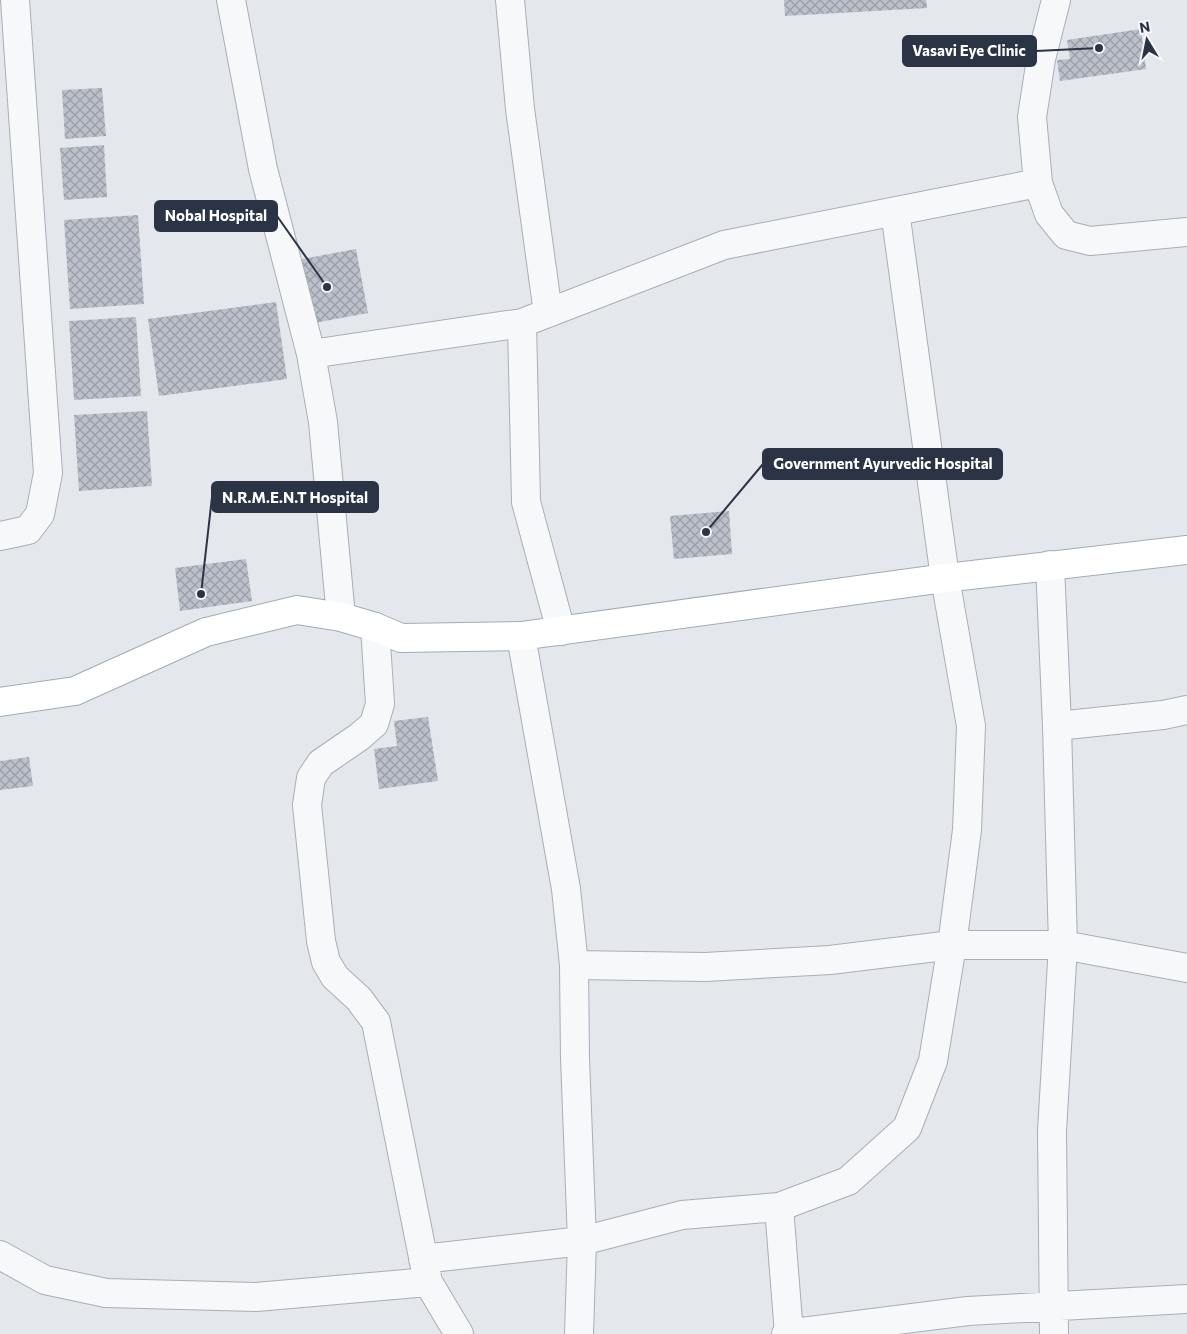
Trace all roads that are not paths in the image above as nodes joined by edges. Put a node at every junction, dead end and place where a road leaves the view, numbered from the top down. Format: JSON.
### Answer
{"nodes":[{"id":1,"x":15,"y":0,"type":"edge"},
{"id":2,"x":231,"y":0,"type":"edge"},
{"id":3,"x":510,"y":0,"type":"edge"},
{"id":4,"x":1056,"y":0,"type":"edge"},
{"id":5,"x":1038,"y":183,"type":"junction"},
{"id":6,"x":895,"y":211,"type":"junction"},
{"id":7,"x":1187,"y":232,"type":"edge"},
{"id":8,"x":548,"y":313,"type":"junction"},
{"id":9,"x":522,"y":323,"type":"junction"},
{"id":10,"x":311,"y":354,"type":"junction"},
{"id":11,"x":0,"y":536,"type":"edge"},
{"id":12,"x":1187,"y":550,"type":"edge"},
{"id":13,"x":1050,"y":565,"type":"junction"},
{"id":14,"x":945,"y":578,"type":"junction"},
{"id":15,"x":341,"y":617,"type":"junction"},
{"id":16,"x":375,"y":627,"type":"junction"},
{"id":17,"x":561,"y":631,"type":"junction"},
{"id":18,"x":521,"y":636,"type":"junction"},
{"id":19,"x":0,"y":702,"type":"edge"},
{"id":20,"x":1187,"y":710,"type":"edge"},
{"id":21,"x":1057,"y":726,"type":"junction"},
{"id":22,"x":952,"y":945,"type":"junction"},
{"id":23,"x":1063,"y":945,"type":"junction"},
{"id":24,"x":574,"y":965,"type":"junction"},
{"id":25,"x":1187,"y":968,"type":"edge"},
{"id":26,"x":779,"y":1207,"type":"junction"},
{"id":27,"x":582,"y":1241,"type":"junction"},
{"id":28,"x":0,"y":1255,"type":"edge"},
{"id":29,"x":426,"y":1270,"type":"junction"},
{"id":30,"x":1187,"y":1299,"type":"edge"},
{"id":31,"x":1054,"y":1306,"type":"junction"},
{"id":32,"x":459,"y":1334,"type":"edge"},
{"id":33,"x":579,"y":1334,"type":"edge"},
{"id":34,"x":788,"y":1334,"type":"edge"},
{"id":35,"x":1054,"y":1334,"type":"edge"}],
"edges":[{"from":1,"to":11,"type":"street"},
{"from":2,"to":10,"type":"street"},
{"from":3,"to":8,"type":"street"},
{"from":4,"to":5,"type":"street"},
{"from":5,"to":6,"type":"street"},
{"from":5,"to":7,"type":"street"},
{"from":6,"to":8,"type":"street"},
{"from":6,"to":14,"type":"street"},
{"from":8,"to":9,"type":"street"},
{"from":9,"to":10,"type":"street"},
{"from":9,"to":17,"type":"street"},
{"from":10,"to":15,"type":"street"},
{"from":12,"to":13,"type":"main road"},
{"from":13,"to":14,"type":"main road"},
{"from":13,"to":21,"type":"street"},
{"from":14,"to":17,"type":"main road"},
{"from":14,"to":22,"type":"street"},
{"from":15,"to":16,"type":"main road"},
{"from":15,"to":19,"type":"main road"},
{"from":16,"to":18,"type":"main road"},
{"from":16,"to":29,"type":"street"},
{"from":17,"to":18,"type":"main road"},
{"from":18,"to":24,"type":"street"},
{"from":20,"to":21,"type":"street"},
{"from":21,"to":23,"type":"street"},
{"from":22,"to":23,"type":"street"},
{"from":22,"to":24,"type":"street"},
{"from":22,"to":26,"type":"street"},
{"from":23,"to":25,"type":"street"},
{"from":23,"to":31,"type":"street"},
{"from":24,"to":27,"type":"street"},
{"from":26,"to":27,"type":"street"},
{"from":26,"to":34,"type":"street"},
{"from":27,"to":29,"type":"street"},
{"from":27,"to":33,"type":"street"},
{"from":28,"to":29,"type":"street"},
{"from":29,"to":32,"type":"street"},
{"from":30,"to":31,"type":"street"},
{"from":31,"to":34,"type":"street"},
{"from":31,"to":35,"type":"street"}]}
